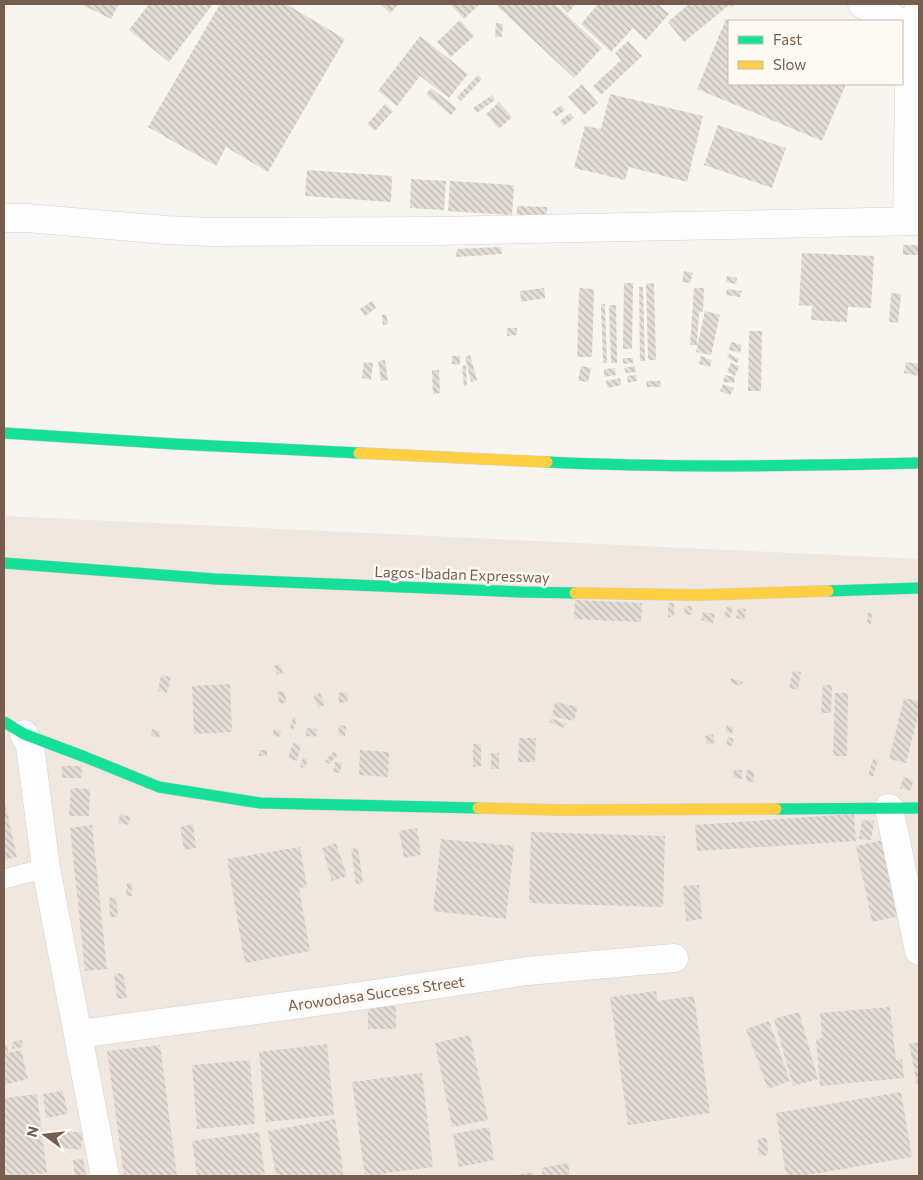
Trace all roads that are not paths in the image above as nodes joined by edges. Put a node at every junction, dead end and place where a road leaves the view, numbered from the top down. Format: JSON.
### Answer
{"nodes":[{"id":1,"x":862,"y":4,"type":"edge"},
{"id":2,"x":908,"y":20,"type":"edge"},
{"id":3,"x":4,"y":218,"type":"edge"},
{"id":4,"x":913,"y":221,"type":"edge"},
{"id":5,"x":4,"y":432,"type":"edge"},
{"id":6,"x":919,"y":463,"type":"edge"},
{"id":7,"x":4,"y":563,"type":"edge"},
{"id":8,"x":919,"y":588,"type":"edge"},
{"id":9,"x":14,"y":728,"type":"edge"},
{"id":10,"x":889,"y":808,"type":"junction"},
{"id":11,"x":919,"y":808,"type":"edge"},
{"id":12,"x":46,"y":868,"type":"junction"},
{"id":13,"x":4,"y":879,"type":"edge"},
{"id":14,"x":919,"y":951,"type":"edge"},
{"id":15,"x":674,"y":958,"type":"dead end"},
{"id":16,"x":79,"y":1034,"type":"junction"},
{"id":17,"x":106,"y":1176,"type":"edge"}],
"edges":[{"from":1,"to":2,"type":"street"},
{"from":2,"to":4,"type":"street"},
{"from":3,"to":4,"type":"street"},
{"from":5,"to":6,"type":"main road"},
{"from":7,"to":8,"type":"main road","name":"Lagos-Ibadan Expressway"},
{"from":9,"to":10,"type":"main road"},
{"from":9,"to":12,"type":"street"},
{"from":10,"to":11,"type":"main road"},
{"from":10,"to":14,"type":"street"},
{"from":12,"to":13,"type":"lane"},
{"from":12,"to":16,"type":"street"},
{"from":15,"to":16,"type":"street","name":"Arowodasa Success Street"},
{"from":16,"to":17,"type":"street"}]}
